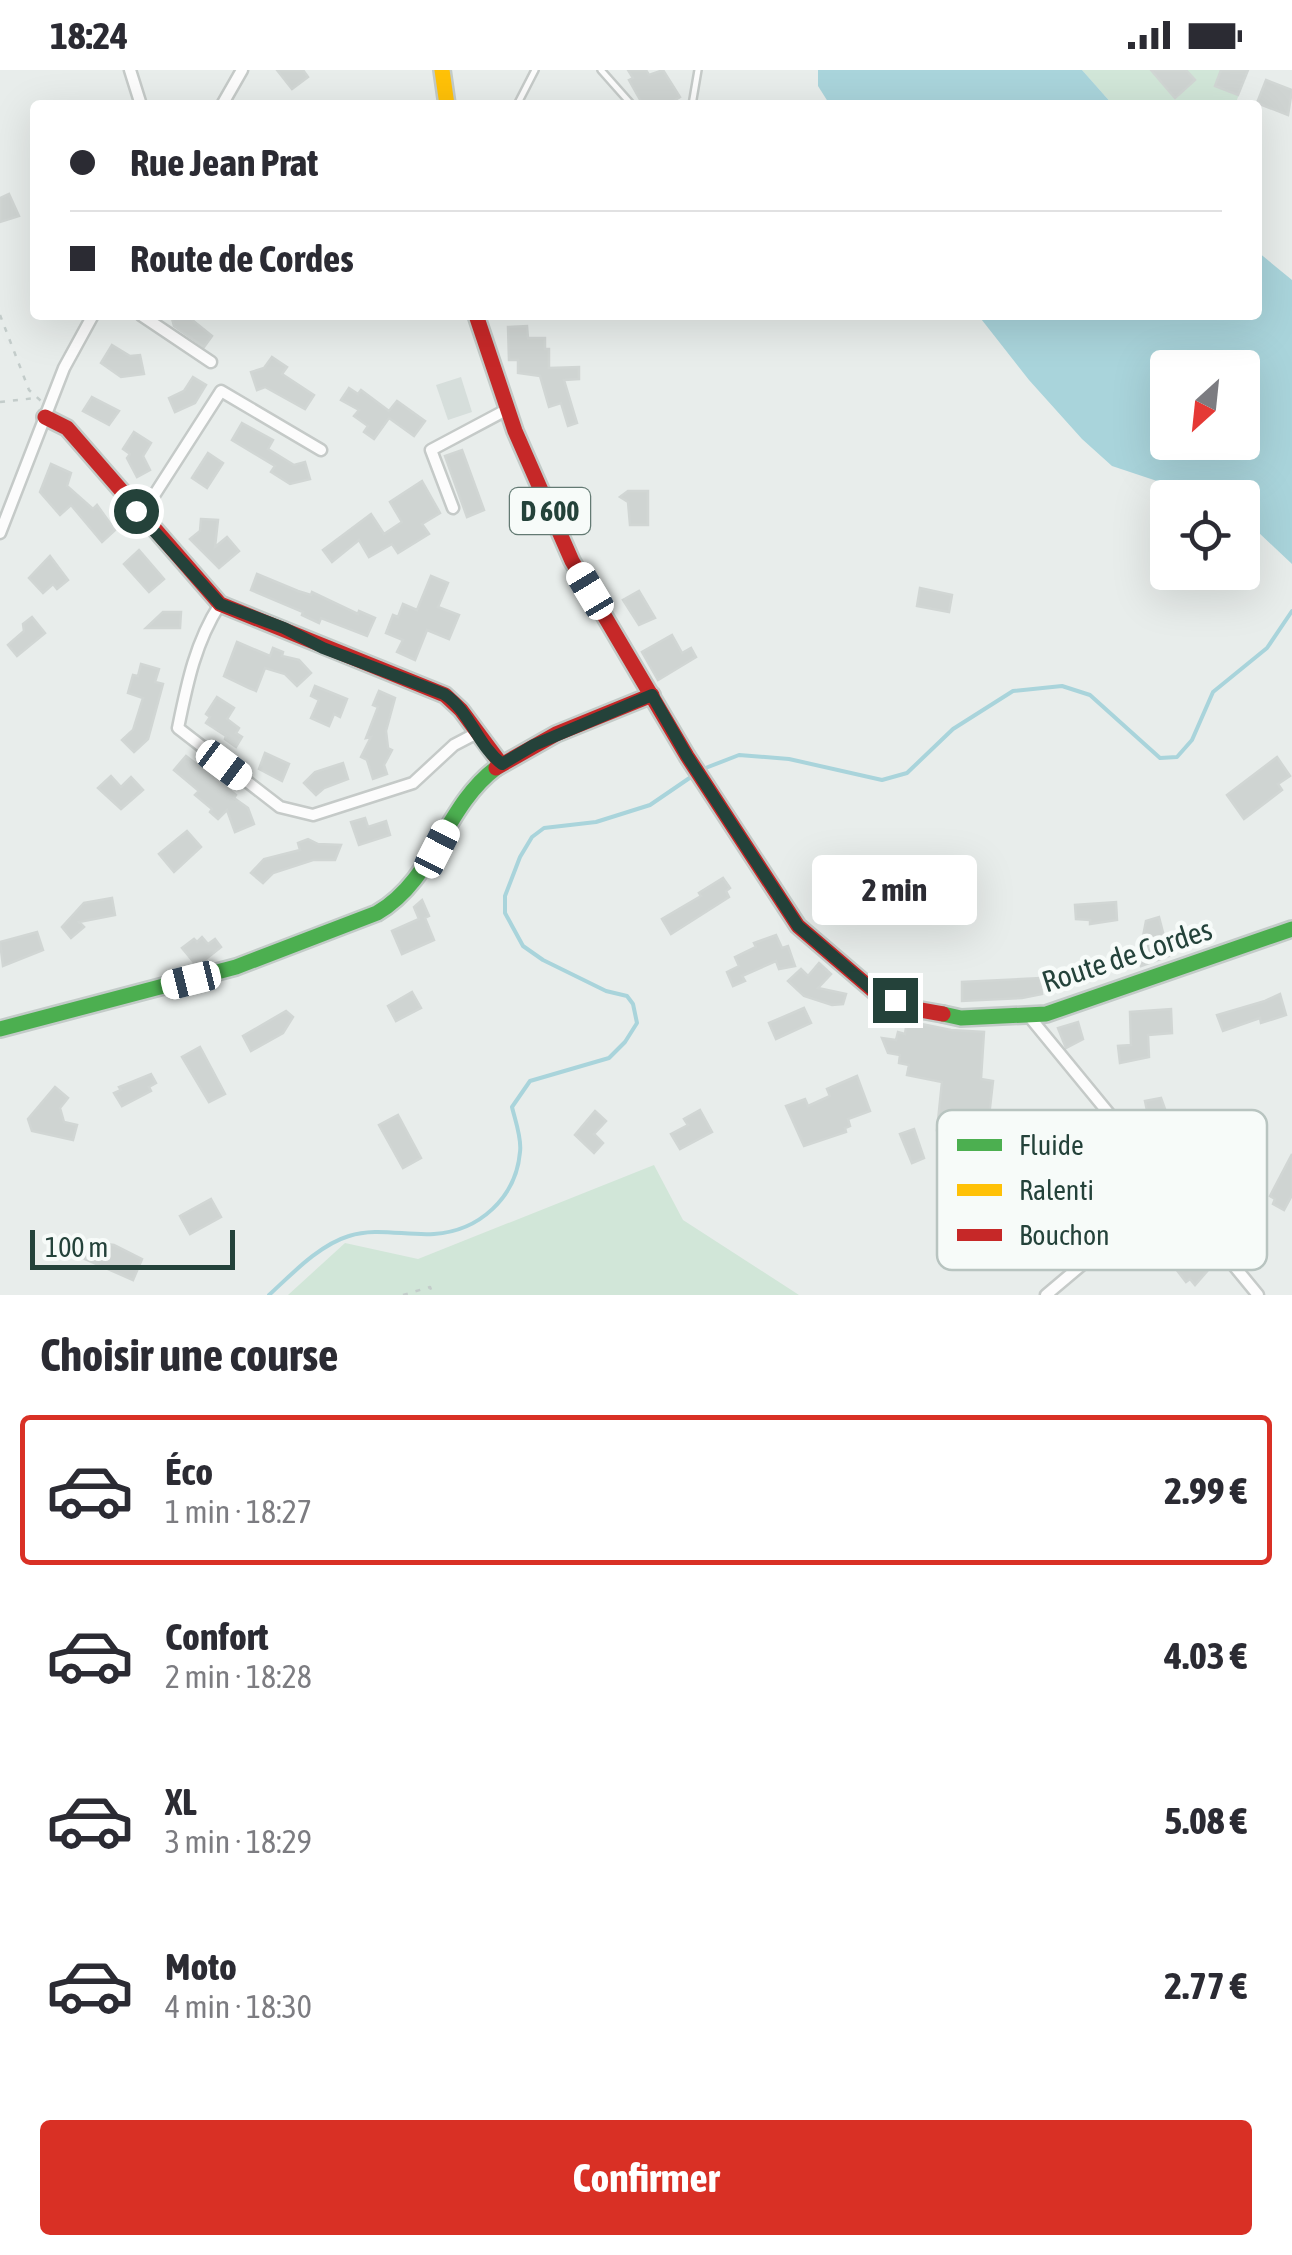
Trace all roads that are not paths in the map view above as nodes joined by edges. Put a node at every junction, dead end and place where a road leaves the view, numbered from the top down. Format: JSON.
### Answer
{"nodes":[{"id":1,"x":130,"y":70,"type":"edge"},
{"id":2,"x":242,"y":70,"type":"edge"},
{"id":3,"x":442,"y":70,"type":"edge"},
{"id":4,"x":535,"y":70,"type":"edge"},
{"id":5,"x":600,"y":70,"type":"edge"},
{"id":6,"x":698,"y":70,"type":"edge"},
{"id":7,"x":139,"y":100,"type":"edge"},
{"id":8,"x":225,"y":100,"type":"edge"},
{"id":9,"x":446,"y":100,"type":"edge"},
{"id":10,"x":520,"y":100,"type":"edge"},
{"id":11,"x":627,"y":100,"type":"edge"},
{"id":12,"x":693,"y":100,"type":"edge"},
{"id":13,"x":90,"y":320,"type":"edge"},
{"id":14,"x":148,"y":320,"type":"edge"},
{"id":15,"x":478,"y":320,"type":"edge"},
{"id":16,"x":211,"y":362,"type":"dead end"},
{"id":17,"x":508,"y":409,"type":"junction"},
{"id":18,"x":47,"y":413,"type":"junction"},
{"id":19,"x":321,"y":450,"type":"dead end"},
{"id":20,"x":454,"y":508,"type":"dead end"},
{"id":21,"x":136,"y":511,"type":"junction"},
{"id":22,"x":0,"y":533,"type":"edge"},
{"id":23,"x":220,"y":604,"type":"junction"},
{"id":24,"x":652,"y":695,"type":"junction"},
{"id":25,"x":475,"y":734,"type":"junction"},
{"id":26,"x":502,"y":764,"type":"junction"},
{"id":27,"x":1292,"y":929,"type":"edge"},
{"id":28,"x":1028,"y":1015,"type":"junction"},
{"id":29,"x":0,"y":1028,"type":"edge"},
{"id":30,"x":1104,"y":1110,"type":"edge"},
{"id":31,"x":1076,"y":1270,"type":"edge"},
{"id":32,"x":1238,"y":1270,"type":"edge"},
{"id":33,"x":1046,"y":1295,"type":"edge"},
{"id":34,"x":1258,"y":1295,"type":"edge"}],
"edges":[{"from":1,"to":7,"type":"street"},
{"from":2,"to":8,"type":"street"},
{"from":3,"to":9,"type":"street"},
{"from":4,"to":10,"type":"lane"},
{"from":5,"to":11,"type":"lane"},
{"from":6,"to":12,"type":"lane"},
{"from":13,"to":18,"type":"street"},
{"from":14,"to":16,"type":"street"},
{"from":15,"to":17,"type":"street","name":"Route de Cordes","number":"D 600"},
{"from":17,"to":20,"type":"street"},
{"from":17,"to":24,"type":"street","name":"Route de Cordes","number":"D 600"},
{"from":18,"to":21,"type":"street"},
{"from":18,"to":22,"type":"street"},
{"from":19,"to":21,"type":"street"},
{"from":21,"to":23,"type":"street"},
{"from":23,"to":25,"type":"street"},
{"from":23,"to":25,"type":"street"},
{"from":24,"to":26,"type":"street"},
{"from":24,"to":28,"type":"street","name":"Route de Cordes","number":"D 600"},
{"from":25,"to":26,"type":"street"},
{"from":26,"to":29,"type":"street"},
{"from":27,"to":28,"type":"street","name":"Route de Cordes","number":"D 600"},
{"from":28,"to":30,"type":"street"},
{"from":31,"to":33,"type":"street"},
{"from":32,"to":34,"type":"street"}]}
